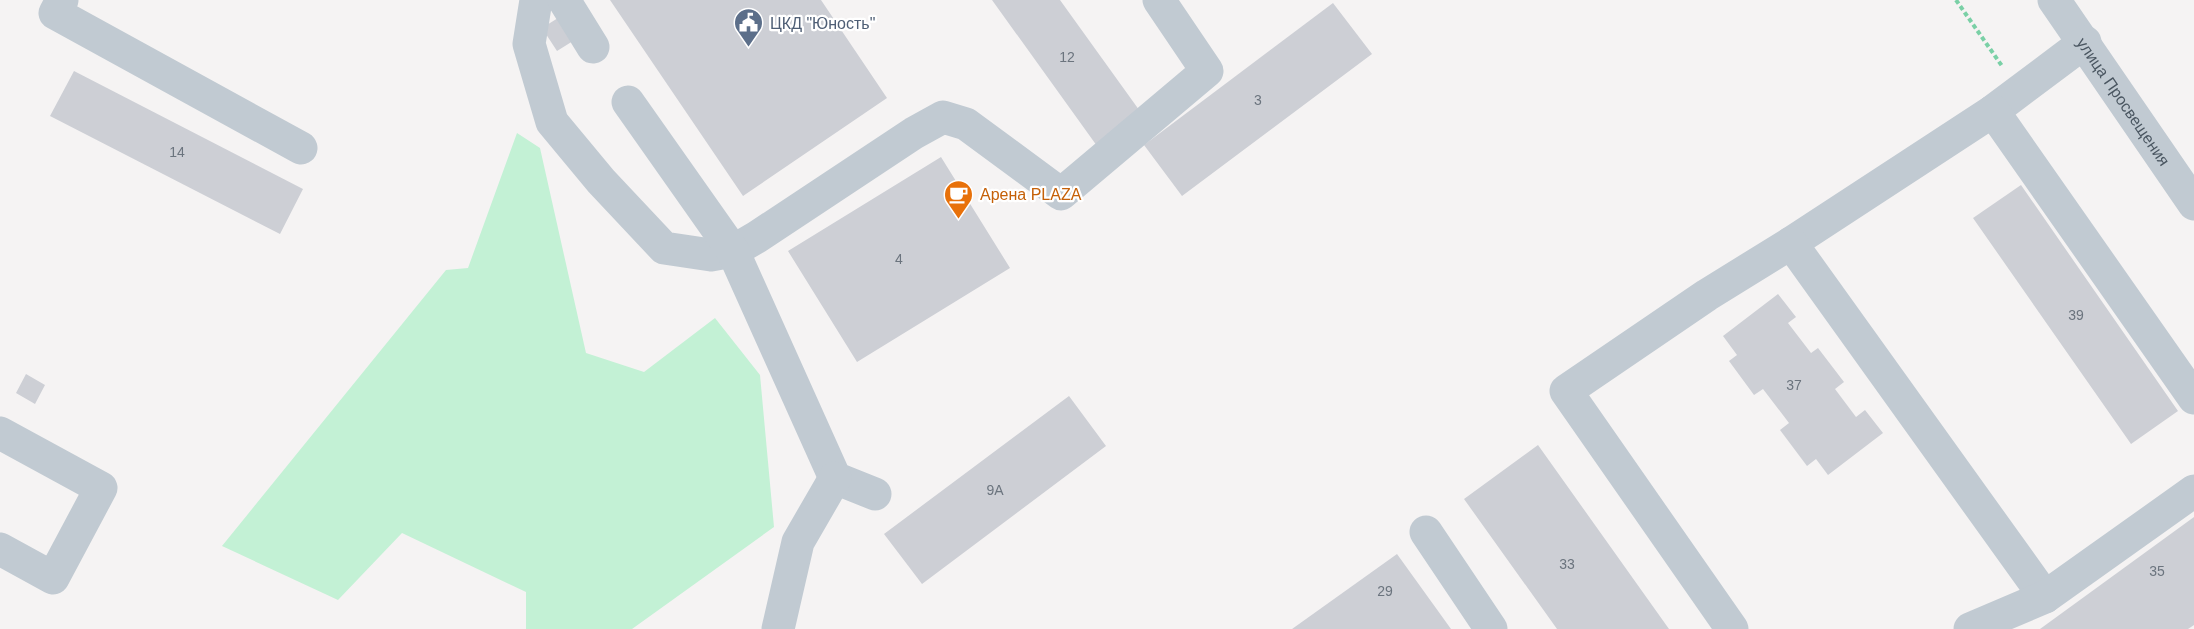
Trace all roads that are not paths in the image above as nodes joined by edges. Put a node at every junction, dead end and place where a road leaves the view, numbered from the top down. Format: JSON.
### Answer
{"nodes":[{"id":1,"x":62,"y":0,"type":"edge"},
{"id":2,"x":536,"y":0,"type":"edge"},
{"id":3,"x":564,"y":0,"type":"edge"},
{"id":4,"x":1159,"y":0,"type":"edge"},
{"id":5,"x":2054,"y":0,"type":"edge"},
{"id":6,"x":2085,"y":42,"type":"junction"},
{"id":7,"x":593,"y":46,"type":"dead end"},
{"id":8,"x":628,"y":102,"type":"dead end"},
{"id":9,"x":1993,"y":111,"type":"junction"},
{"id":10,"x":301,"y":148,"type":"dead end"},
{"id":11,"x":2194,"y":204,"type":"edge"},
{"id":12,"x":1791,"y":243,"type":"junction"},
{"id":13,"x":733,"y":251,"type":"junction"},
{"id":14,"x":2194,"y":398,"type":"edge"},
{"id":15,"x":0,"y":434,"type":"edge"},
{"id":16,"x":835,"y":478,"type":"junction"},
{"id":17,"x":2194,"y":491,"type":"edge"},
{"id":18,"x":874,"y":494,"type":"dead end"},
{"id":19,"x":1426,"y":531,"type":"dead end"},
{"id":20,"x":0,"y":549,"type":"edge"},
{"id":21,"x":2045,"y":597,"type":"junction"},
{"id":22,"x":778,"y":629,"type":"edge"},
{"id":23,"x":1491,"y":629,"type":"edge"},
{"id":24,"x":1732,"y":629,"type":"edge"},
{"id":25,"x":1970,"y":629,"type":"edge"}],
"edges":[{"from":1,"to":10,"type":"street"},
{"from":2,"to":13,"type":"street"},
{"from":3,"to":7,"type":"street"},
{"from":4,"to":13,"type":"street"},
{"from":5,"to":6,"type":"street","name":"улица Просвещения"},
{"from":6,"to":9,"type":"street"},
{"from":6,"to":11,"type":"street","name":"улица Просвещения"},
{"from":8,"to":13,"type":"street"},
{"from":9,"to":12,"type":"street"},
{"from":9,"to":14,"type":"street"},
{"from":12,"to":21,"type":"street"},
{"from":12,"to":24,"type":"street"},
{"from":13,"to":16,"type":"street"},
{"from":15,"to":20,"type":"street"},
{"from":16,"to":18,"type":"street"},
{"from":16,"to":22,"type":"street"},
{"from":17,"to":21,"type":"street"},
{"from":19,"to":23,"type":"street"},
{"from":21,"to":25,"type":"street"}]}
